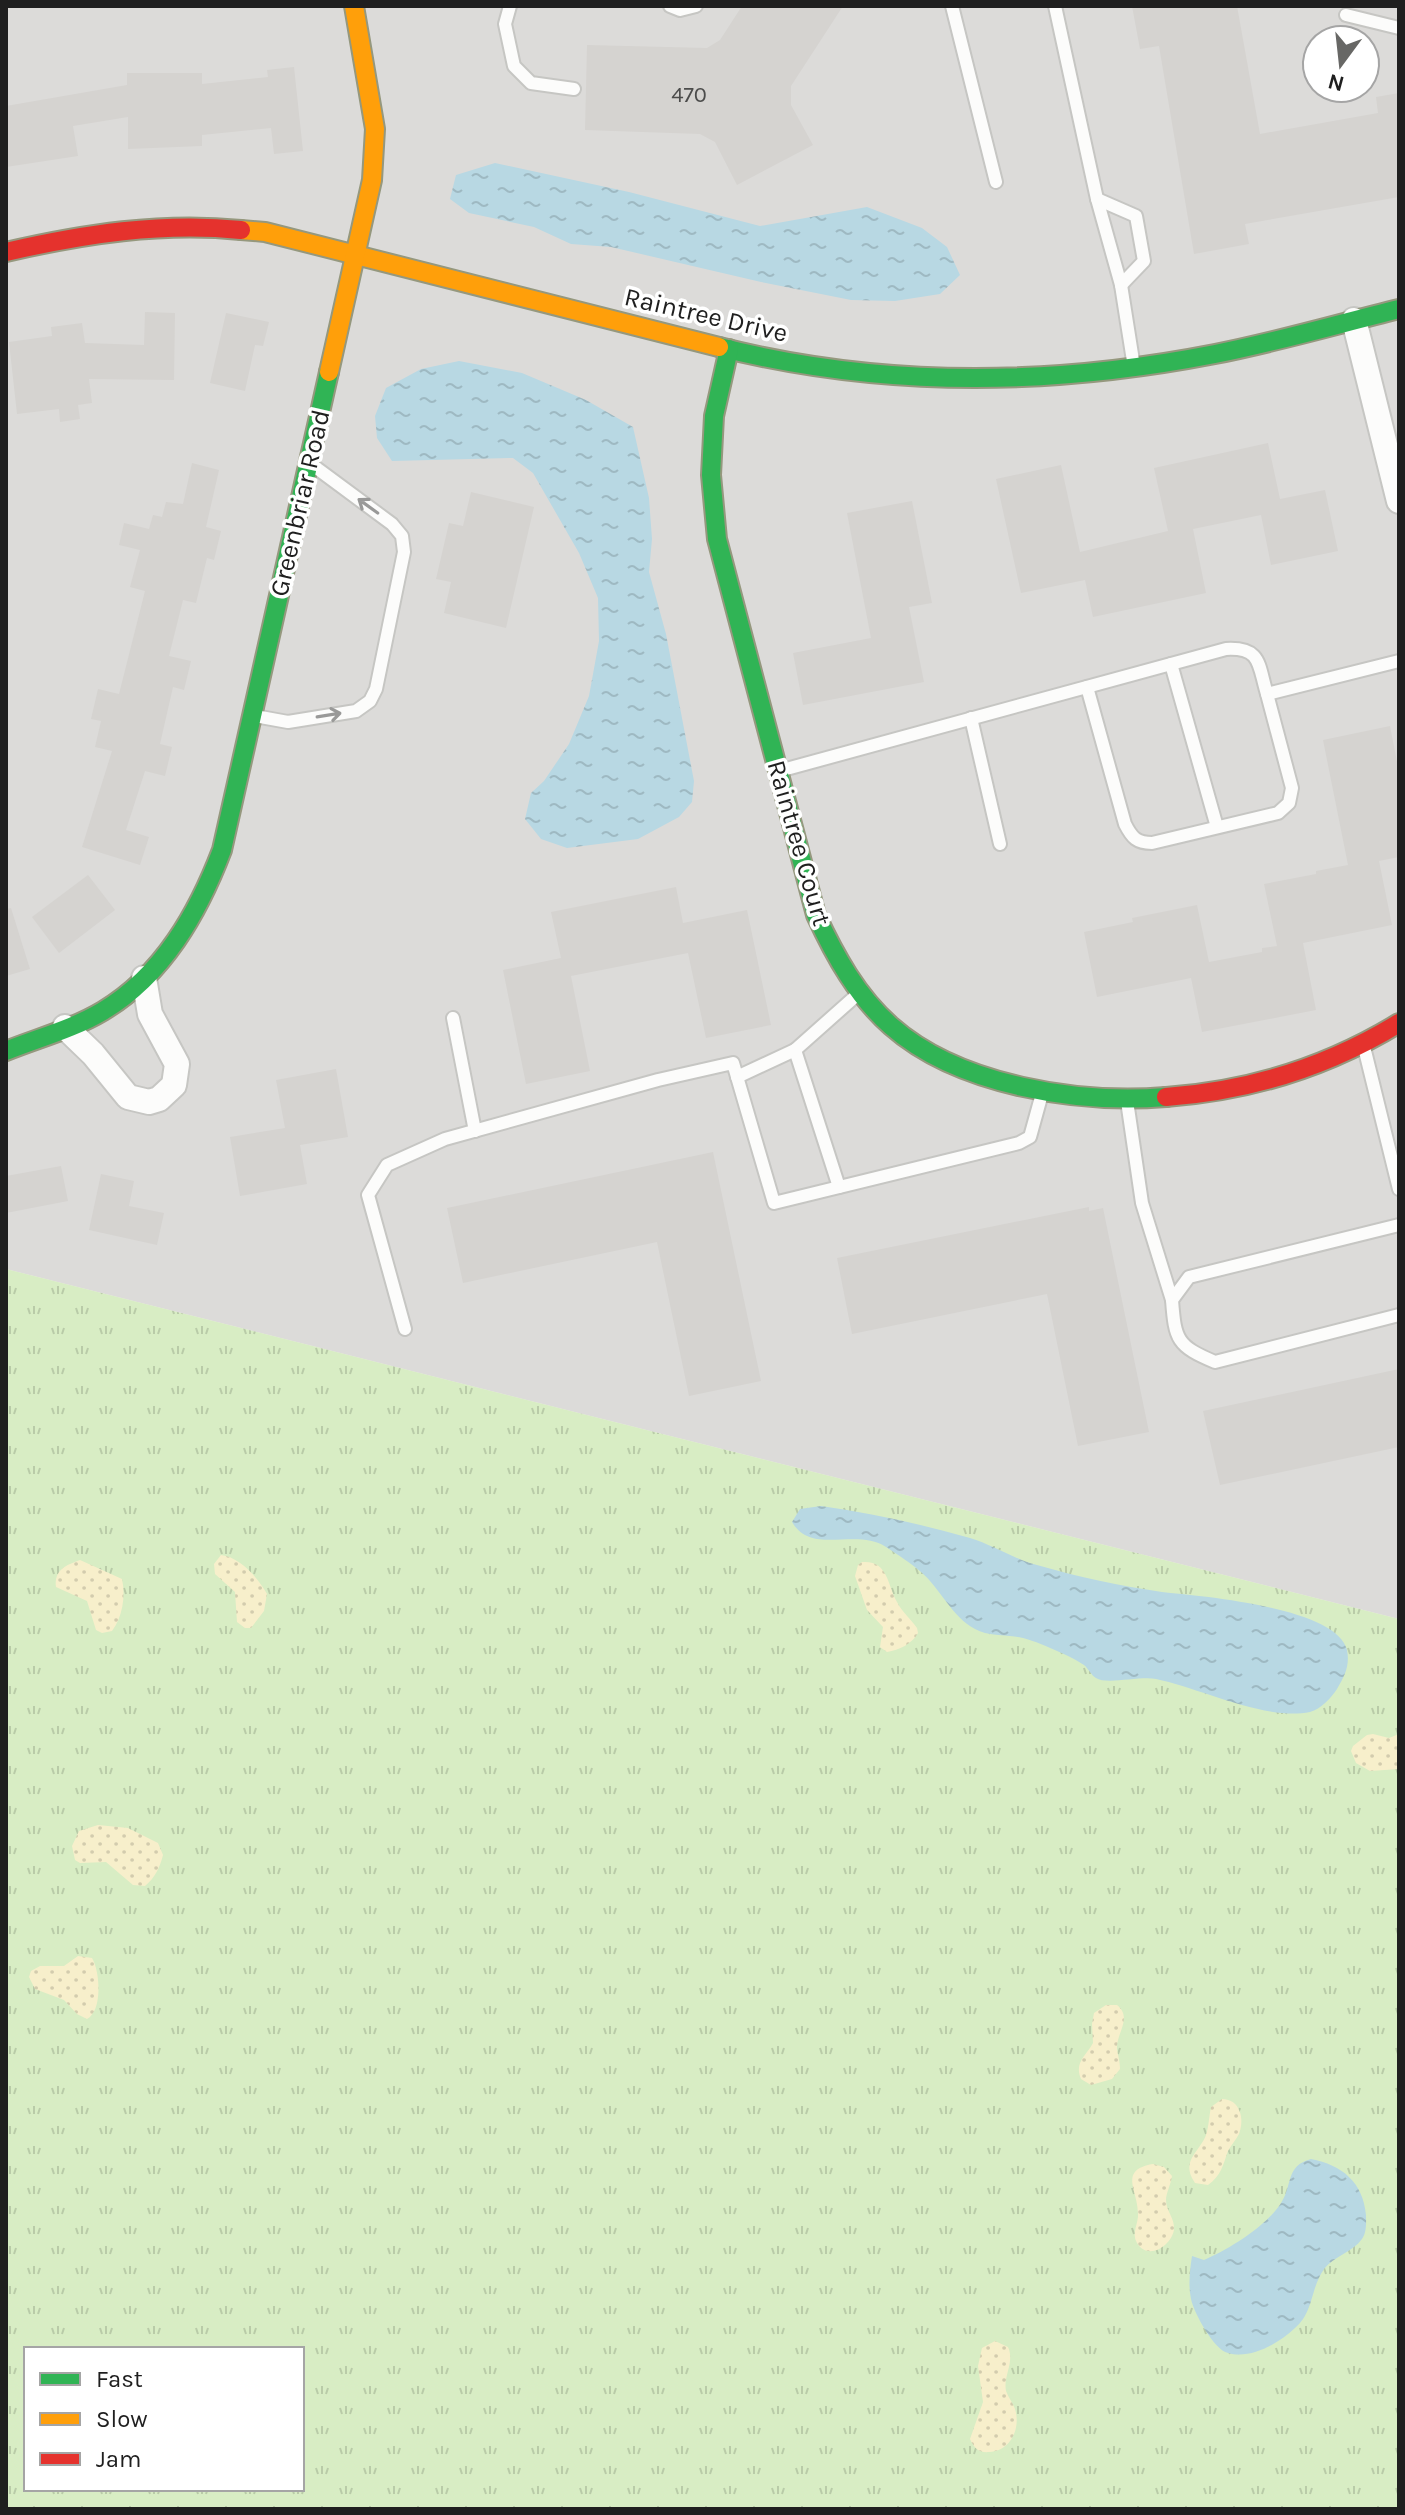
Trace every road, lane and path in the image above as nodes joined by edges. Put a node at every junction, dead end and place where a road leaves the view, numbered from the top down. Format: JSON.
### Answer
{"nodes":[{"id":1,"x":354,"y":6,"type":"edge"},
{"id":2,"x":510,"y":6,"type":"edge"},
{"id":3,"x":670,"y":6,"type":"edge"},
{"id":4,"x":696,"y":6,"type":"edge"},
{"id":5,"x":952,"y":6,"type":"edge"},
{"id":6,"x":1055,"y":6,"type":"edge"},
{"id":7,"x":1346,"y":15,"type":"dead end"},
{"id":8,"x":1399,"y":28,"type":"edge"},
{"id":9,"x":574,"y":89,"type":"dead end"},
{"id":10,"x":996,"y":182,"type":"dead end"},
{"id":11,"x":1097,"y":199,"type":"junction"},
{"id":12,"x":6,"y":252,"type":"edge"},
{"id":13,"x":357,"y":254,"type":"junction"},
{"id":14,"x":1121,"y":285,"type":"junction"},
{"id":15,"x":1399,"y":309,"type":"edge"},
{"id":16,"x":1354,"y":320,"type":"junction"},
{"id":17,"x":729,"y":349,"type":"junction"},
{"id":18,"x":1134,"y":367,"type":"junction"},
{"id":19,"x":309,"y":463,"type":"junction"},
{"id":20,"x":1399,"y":501,"type":"edge"},
{"id":21,"x":1399,"y":661,"type":"edge"},
{"id":22,"x":1171,"y":664,"type":"junction"},
{"id":23,"x":1087,"y":687,"type":"junction"},
{"id":24,"x":1267,"y":694,"type":"junction"},
{"id":25,"x":252,"y":716,"type":"junction"},
{"id":26,"x":971,"y":718,"type":"junction"},
{"id":27,"x":779,"y":771,"type":"junction"},
{"id":28,"x":1217,"y":827,"type":"junction"},
{"id":29,"x":1000,"y":844,"type":"dead end"},
{"id":30,"x":144,"y":978,"type":"junction"},
{"id":31,"x":859,"y":993,"type":"junction"},
{"id":32,"x":453,"y":1018,"type":"dead end"},
{"id":33,"x":1399,"y":1023,"type":"edge"},
{"id":34,"x":65,"y":1027,"type":"junction"},
{"id":35,"x":1363,"y":1044,"type":"junction"},
{"id":36,"x":795,"y":1050,"type":"junction"},
{"id":37,"x":6,"y":1051,"type":"edge"},
{"id":38,"x":737,"y":1077,"type":"junction"},
{"id":39,"x":1043,"y":1090,"type":"junction"},
{"id":40,"x":1127,"y":1096,"type":"junction"},
{"id":41,"x":475,"y":1131,"type":"junction"},
{"id":42,"x":839,"y":1187,"type":"junction"},
{"id":43,"x":1399,"y":1189,"type":"edge"},
{"id":44,"x":1399,"y":1225,"type":"edge"},
{"id":45,"x":1172,"y":1300,"type":"junction"},
{"id":46,"x":1399,"y":1315,"type":"edge"},
{"id":47,"x":405,"y":1329,"type":"dead end"}],
"edges":[{"from":1,"to":13,"type":"street","name":"Greenbriar Road"},
{"from":2,"to":9,"type":"lane"},
{"from":3,"to":4,"type":"lane"},
{"from":5,"to":10,"type":"lane"},
{"from":6,"to":11,"type":"lane"},
{"from":7,"to":8,"type":"lane"},
{"from":11,"to":14,"type":"lane"},
{"from":11,"to":14,"type":"lane"},
{"from":12,"to":13,"type":"street","name":"Raintree Drive"},
{"from":13,"to":17,"type":"street","name":"Raintree Drive"},
{"from":13,"to":19,"type":"street","name":"Greenbriar Road"},
{"from":14,"to":18,"type":"lane"},
{"from":15,"to":16,"type":"street","name":"Raintree Drive"},
{"from":16,"to":18,"type":"street","name":"Raintree Drive"},
{"from":16,"to":20,"type":"street"},
{"from":17,"to":18,"type":"street","name":"Raintree Drive"},
{"from":17,"to":27,"type":"street","name":"Raintree Court"},
{"from":19,"to":25,"type":"street","name":"Greenbriar Road"},
{"from":25,"to":19,"type":"lane","one_way":true},
{"from":21,"to":24,"type":"lane"},
{"from":22,"to":23,"type":"lane"},
{"from":22,"to":24,"type":"lane"},
{"from":22,"to":28,"type":"lane"},
{"from":23,"to":26,"type":"lane"},
{"from":23,"to":28,"type":"lane"},
{"from":24,"to":28,"type":"lane"},
{"from":25,"to":30,"type":"street","name":"Greenbriar Road"},
{"from":26,"to":27,"type":"lane"},
{"from":26,"to":29,"type":"lane"},
{"from":27,"to":31,"type":"street","name":"Raintree Court"},
{"from":30,"to":34,"type":"street","name":"Greenbriar Road"},
{"from":30,"to":34,"type":"street"},
{"from":31,"to":36,"type":"lane"},
{"from":31,"to":39,"type":"street","name":"Raintree Court"},
{"from":32,"to":41,"type":"lane"},
{"from":33,"to":35,"type":"street","name":"Raintree Court"},
{"from":34,"to":37,"type":"street","name":"Greenbriar Road"},
{"from":35,"to":40,"type":"street","name":"Raintree Court"},
{"from":35,"to":43,"type":"lane"},
{"from":36,"to":38,"type":"lane"},
{"from":36,"to":42,"type":"lane"},
{"from":38,"to":41,"type":"lane"},
{"from":38,"to":42,"type":"lane"},
{"from":39,"to":40,"type":"street","name":"Raintree Court"},
{"from":39,"to":42,"type":"lane"},
{"from":40,"to":45,"type":"lane"},
{"from":41,"to":47,"type":"lane"},
{"from":44,"to":45,"type":"lane"},
{"from":45,"to":46,"type":"lane"}]}
